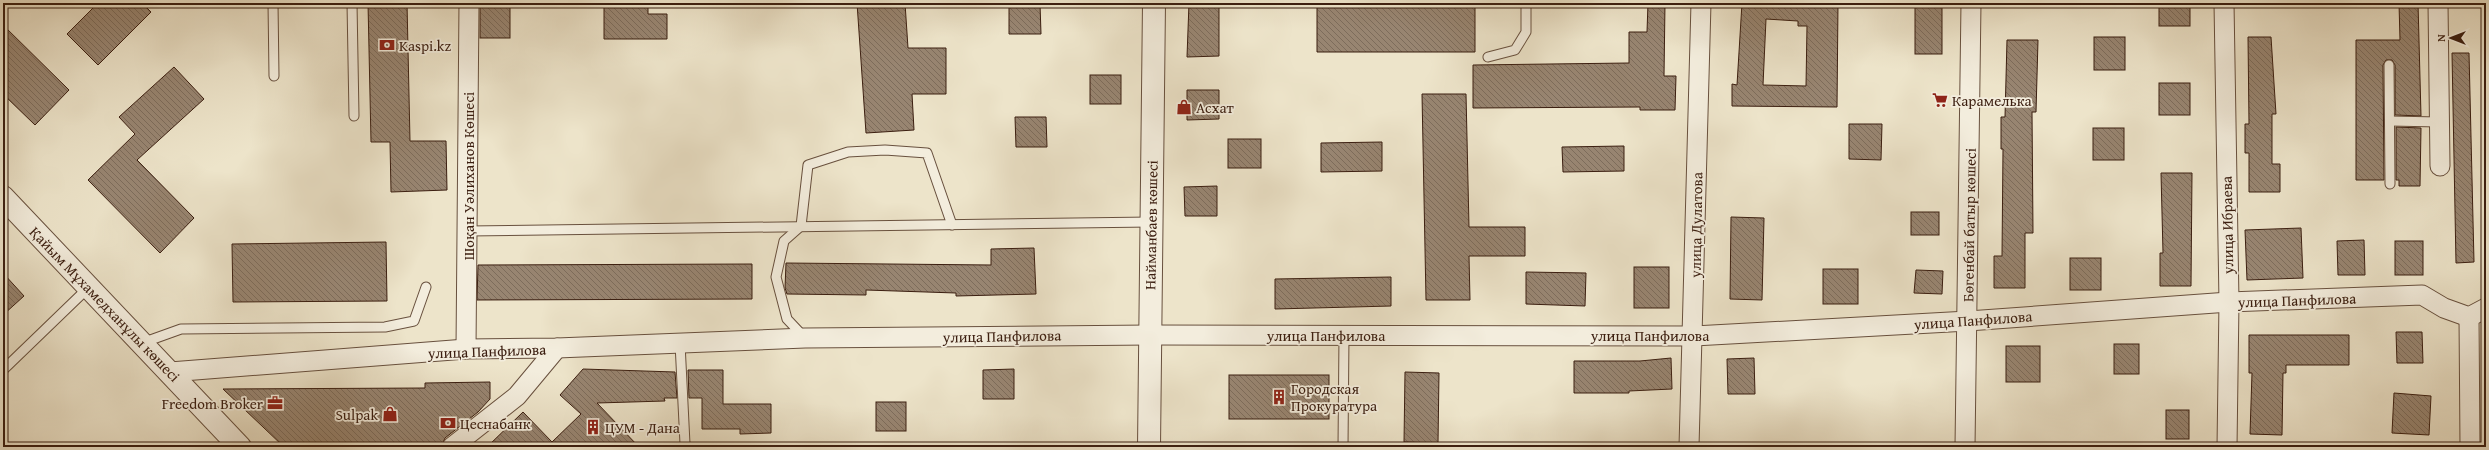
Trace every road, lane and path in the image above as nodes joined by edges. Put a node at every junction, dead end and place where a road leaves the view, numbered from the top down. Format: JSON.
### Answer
{"nodes":[{"id":1,"x":273,"y":3,"type":"edge"},
{"id":2,"x":352,"y":3,"type":"edge"},
{"id":3,"x":469,"y":3,"type":"edge"},
{"id":4,"x":1154,"y":3,"type":"edge"},
{"id":5,"x":1526,"y":3,"type":"edge"},
{"id":6,"x":1701,"y":3,"type":"edge"},
{"id":7,"x":1972,"y":3,"type":"edge"},
{"id":8,"x":2224,"y":3,"type":"edge"},
{"id":9,"x":2438,"y":3,"type":"edge"},
{"id":10,"x":1488,"y":57,"type":"dead end"},
{"id":11,"x":2389,"y":65,"type":"dead end"},
{"id":12,"x":274,"y":76,"type":"dead end"},
{"id":13,"x":354,"y":116,"type":"dead end"},
{"id":14,"x":2390,"y":121,"type":"junction"},
{"id":15,"x":2439,"y":122,"type":"junction"},
{"id":16,"x":2440,"y":166,"type":"dead end"},
{"id":17,"x":2390,"y":184,"type":"dead end"},
{"id":18,"x":3,"y":197,"type":"edge"},
{"id":19,"x":1151,"y":222,"type":"junction"},
{"id":20,"x":952,"y":225,"type":"junction"},
{"id":21,"x":801,"y":226,"type":"junction"},
{"id":22,"x":468,"y":231,"type":"junction"},
{"id":23,"x":426,"y":287,"type":"dead end"},
{"id":24,"x":88,"y":288,"type":"junction"},
{"id":25,"x":2229,"y":302,"type":"junction"},
{"id":26,"x":2486,"y":308,"type":"edge"},
{"id":27,"x":2469,"y":317,"type":"junction"},
{"id":28,"x":1968,"y":321,"type":"junction"},
{"id":29,"x":1150,"y":335,"type":"junction"},
{"id":30,"x":1344,"y":335,"type":"junction"},
{"id":31,"x":1694,"y":336,"type":"junction"},
{"id":32,"x":806,"y":338,"type":"junction"},
{"id":33,"x":142,"y":343,"type":"junction"},
{"id":34,"x":680,"y":343,"type":"junction"},
{"id":35,"x":557,"y":348,"type":"junction"},
{"id":36,"x":466,"y":349,"type":"junction"},
{"id":37,"x":3,"y":370,"type":"edge"},
{"id":38,"x":170,"y":372,"type":"junction"},
{"id":39,"x":240,"y":447,"type":"edge"},
{"id":40,"x":452,"y":447,"type":"edge"},
{"id":41,"x":688,"y":447,"type":"edge"},
{"id":42,"x":1148,"y":447,"type":"edge"},
{"id":43,"x":1343,"y":447,"type":"edge"},
{"id":44,"x":1690,"y":447,"type":"edge"},
{"id":45,"x":1965,"y":447,"type":"edge"},
{"id":46,"x":2227,"y":447,"type":"edge"},
{"id":47,"x":2470,"y":447,"type":"edge"}],
"edges":[{"from":1,"to":12,"type":"lane"},
{"from":2,"to":13,"type":"lane"},
{"from":3,"to":22,"type":"street","name":"Шоқан Уәлиханов Көшесі"},
{"from":4,"to":19,"type":"street","name":"Найманбаев көшесі"},
{"from":5,"to":10,"type":"lane"},
{"from":6,"to":31,"type":"street","name":"улица Дулатова"},
{"from":7,"to":28,"type":"street","name":"Бөгенбай батыр көшесі"},
{"from":8,"to":25,"type":"street","name":"улица Ибраева"},
{"from":9,"to":15,"type":"street"},
{"from":11,"to":14,"type":"lane"},
{"from":14,"to":15,"type":"lane"},
{"from":14,"to":17,"type":"lane"},
{"from":15,"to":16,"type":"street"},
{"from":18,"to":24,"type":"street","name":"Қайым Мұхамедханұлы көшесі"},
{"from":19,"to":20,"type":"lane"},
{"from":19,"to":29,"type":"street","name":"Найманбаев көшесі"},
{"from":20,"to":21,"type":"lane"},
{"from":20,"to":21,"type":"lane"},
{"from":21,"to":22,"type":"lane"},
{"from":21,"to":32,"type":"lane"},
{"from":22,"to":36,"type":"street","name":"Шоқан Уәлиханов Көшесі"},
{"from":23,"to":33,"type":"lane"},
{"from":24,"to":33,"type":"street","name":"Қайым Мұхамедханұлы көшесі"},
{"from":24,"to":37,"type":"lane"},
{"from":25,"to":27,"type":"street","name":"улица Панфилова"},
{"from":25,"to":28,"type":"street","name":"улица Панфилова"},
{"from":25,"to":46,"type":"street","name":"улица Ибраева"},
{"from":26,"to":27,"type":"street"},
{"from":27,"to":47,"type":"street"},
{"from":28,"to":31,"type":"street","name":"улица Панфилова"},
{"from":28,"to":45,"type":"street","name":"Бөгенбай батыр көшесі"},
{"from":29,"to":30,"type":"street","name":"улица Панфилова"},
{"from":29,"to":32,"type":"street","name":"улица Панфилова"},
{"from":29,"to":42,"type":"street","name":"Найманбаев көшесі"},
{"from":30,"to":31,"type":"street","name":"улица Панфилова"},
{"from":30,"to":43,"type":"lane"},
{"from":31,"to":44,"type":"street","name":"улица Дулатова"},
{"from":32,"to":34,"type":"street","name":"улица Панфилова"},
{"from":33,"to":38,"type":"street","name":"Қайым Мұхамедханұлы көшесі"},
{"from":34,"to":35,"type":"street","name":"улица Панфилова"},
{"from":34,"to":41,"type":"lane"},
{"from":35,"to":36,"type":"street","name":"улица Панфилова"},
{"from":35,"to":40,"type":"street"},
{"from":36,"to":38,"type":"street","name":"улица Панфилова"},
{"from":38,"to":39,"type":"street","name":"Қайым Мұхамедханұлы көшесі"}]}
